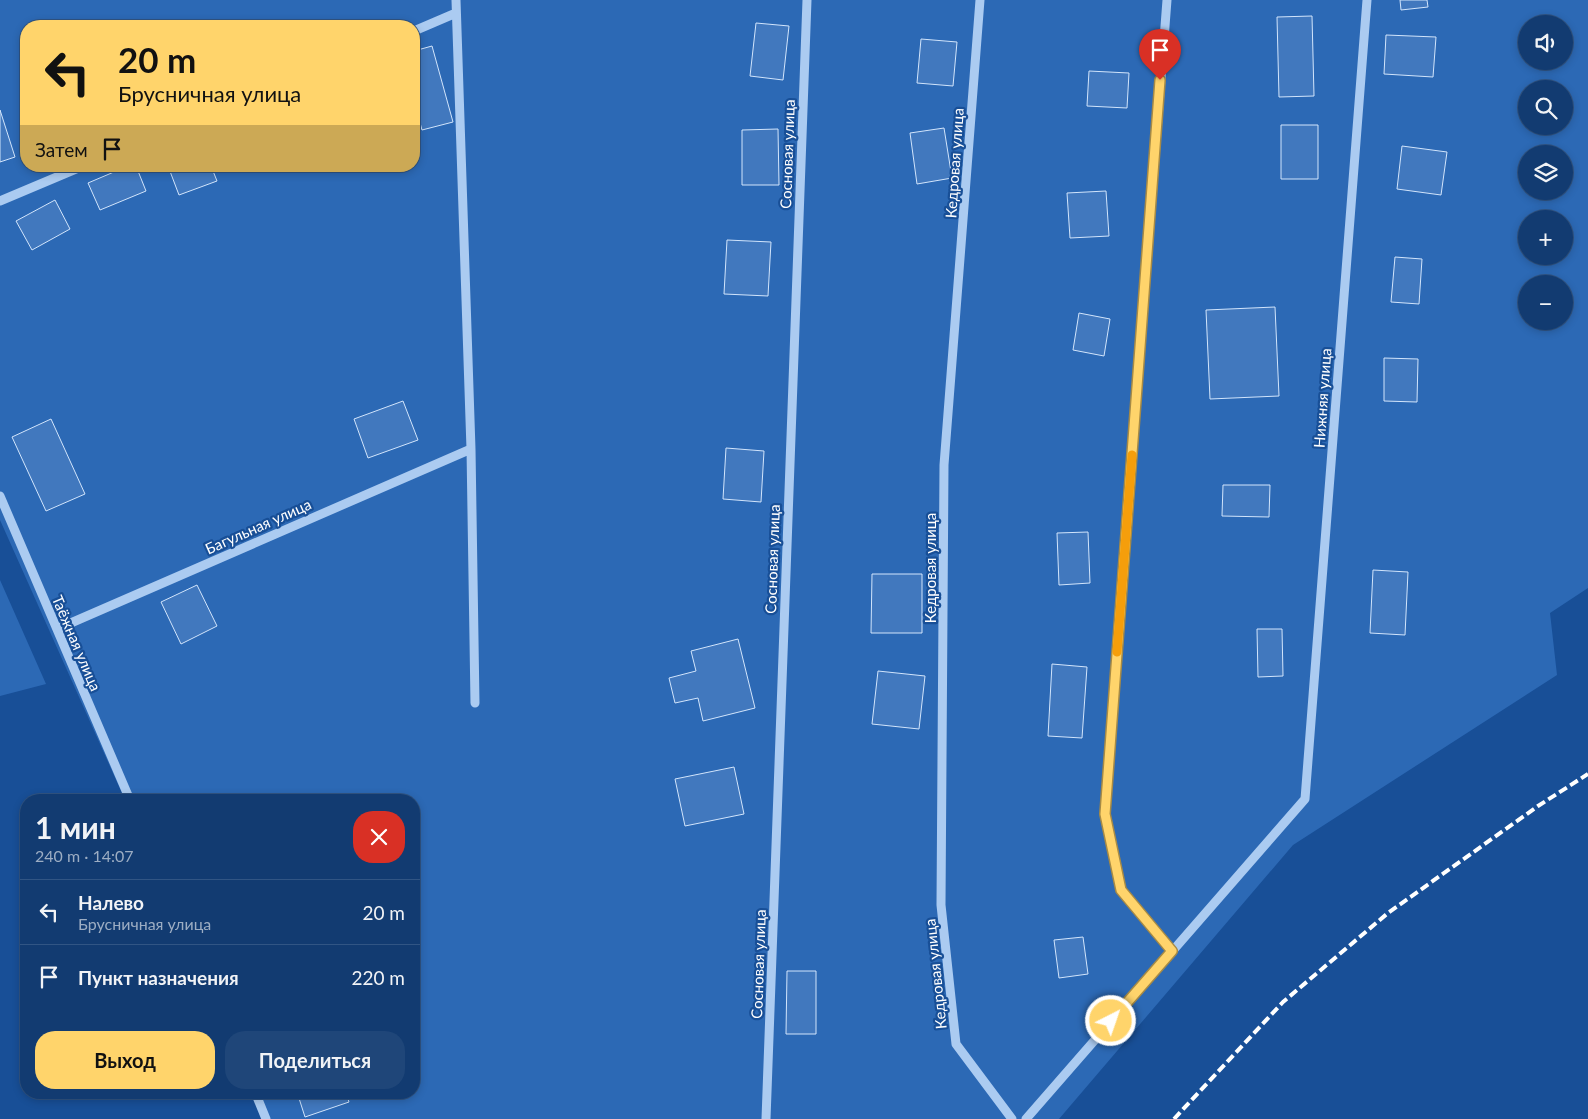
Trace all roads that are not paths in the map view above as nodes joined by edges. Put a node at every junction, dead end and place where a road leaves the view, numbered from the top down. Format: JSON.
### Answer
{"nodes":[{"id":1,"x":456,"y":0,"type":"edge"},
{"id":2,"x":807,"y":0,"type":"edge"},
{"id":3,"x":980,"y":0,"type":"edge"},
{"id":4,"x":1166,"y":0,"type":"edge"},
{"id":5,"x":1367,"y":0,"type":"edge"},
{"id":6,"x":456,"y":14,"type":"junction"},
{"id":7,"x":420,"y":29,"type":"edge"},
{"id":8,"x":69,"y":172,"type":"edge"},
{"id":9,"x":0,"y":200,"type":"edge"},
{"id":10,"x":471,"y":448,"type":"junction"},
{"id":11,"x":0,"y":496,"type":"edge"},
{"id":12,"x":57,"y":629,"type":"junction"},
{"id":13,"x":475,"y":703,"type":"dead end"},
{"id":14,"x":127,"y":794,"type":"edge"},
{"id":15,"x":1172,"y":951,"type":"junction"},
{"id":16,"x":258,"y":1099,"type":"edge"},
{"id":17,"x":266,"y":1119,"type":"edge"},
{"id":18,"x":766,"y":1119,"type":"edge"},
{"id":19,"x":1012,"y":1119,"type":"edge"},
{"id":20,"x":1026,"y":1119,"type":"edge"}],
"edges":[{"from":1,"to":6,"type":"street"},
{"from":2,"to":18,"type":"street","name":"Сосновая улица"},
{"from":3,"to":19,"type":"street","name":"Кедровая улица"},
{"from":4,"to":15,"type":"street"},
{"from":5,"to":15,"type":"street","name":"Нижняя улица"},
{"from":6,"to":7,"type":"street"},
{"from":6,"to":10,"type":"street"},
{"from":8,"to":9,"type":"street"},
{"from":10,"to":12,"type":"street","name":"Багульная улица"},
{"from":10,"to":13,"type":"street"},
{"from":11,"to":12,"type":"street","name":"Таёжная улица"},
{"from":12,"to":14,"type":"street","name":"Таёжная улица"},
{"from":15,"to":20,"type":"street"},
{"from":16,"to":17,"type":"street"}]}
